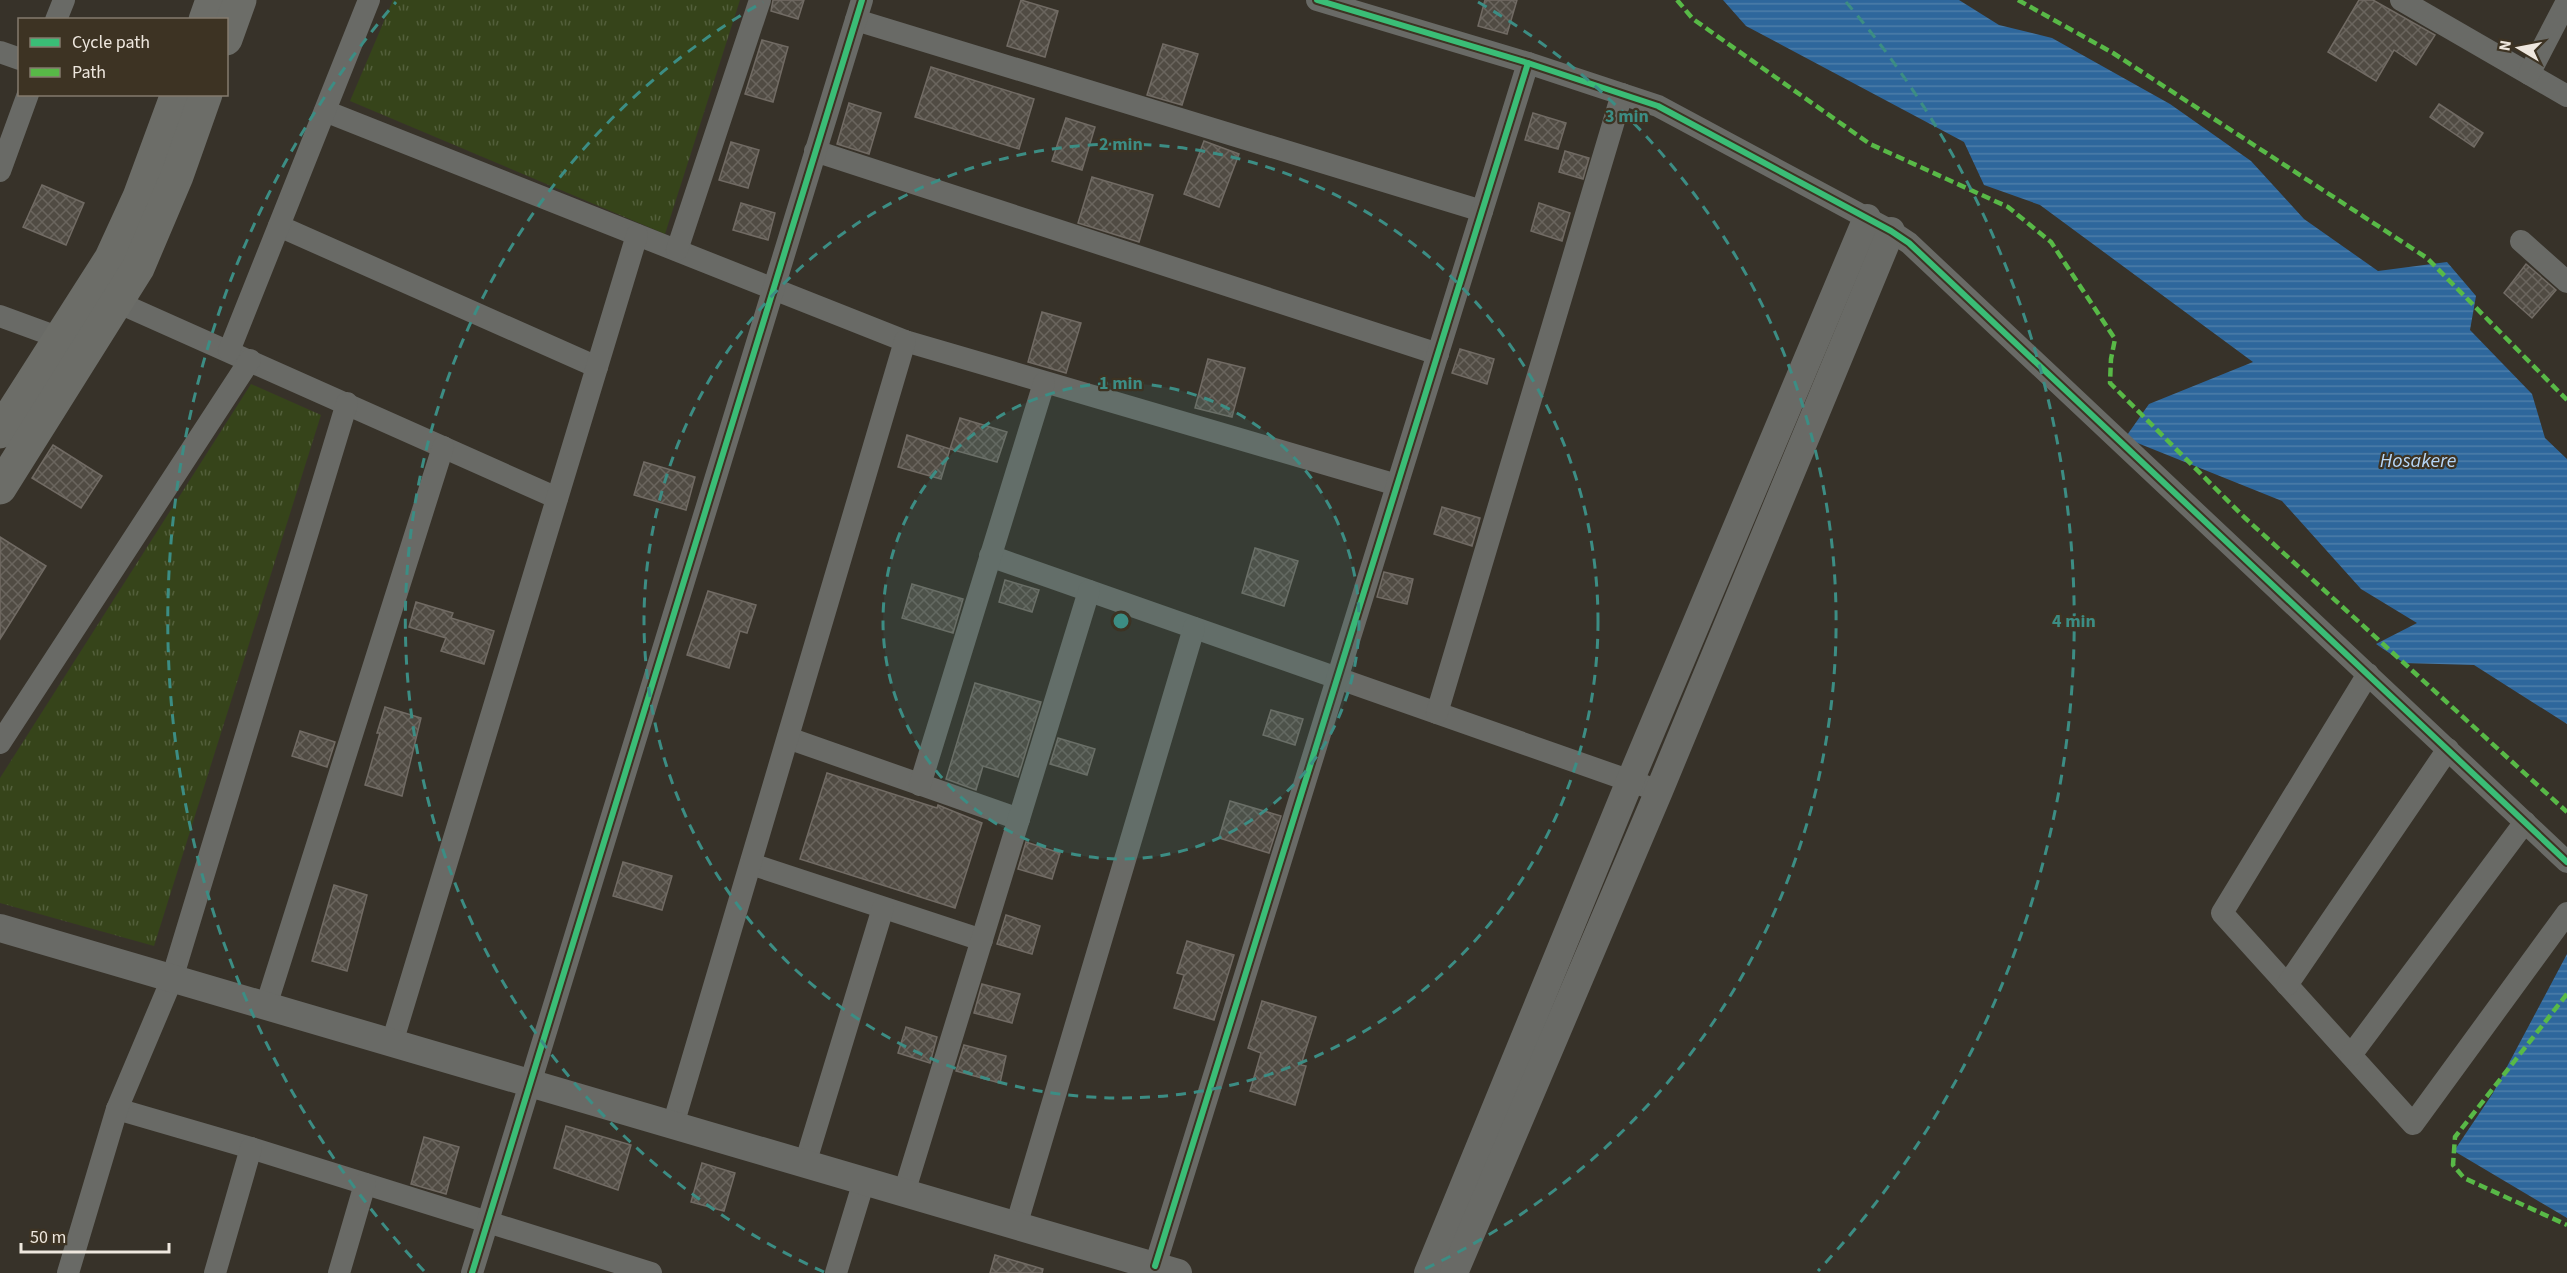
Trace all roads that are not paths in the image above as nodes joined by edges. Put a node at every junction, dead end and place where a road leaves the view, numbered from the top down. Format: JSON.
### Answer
{"nodes":[{"id":1,"x":64,"y":0,"type":"edge"},
{"id":2,"x":212,"y":0,"type":"edge"},
{"id":3,"x":240,"y":0,"type":"edge"},
{"id":4,"x":369,"y":0,"type":"edge"},
{"id":5,"x":760,"y":0,"type":"edge"},
{"id":6,"x":1317,"y":0,"type":"edge"},
{"id":7,"x":2401,"y":0,"type":"edge"},
{"id":8,"x":2567,"y":1,"type":"edge"},
{"id":9,"x":859,"y":10,"type":"edge"},
{"id":10,"x":57,"y":18,"type":"edge"},
{"id":11,"x":206,"y":18,"type":"edge"},
{"id":12,"x":228,"y":33,"type":"edge"},
{"id":13,"x":0,"y":52,"type":"edge"},
{"id":14,"x":18,"y":58,"type":"edge"},
{"id":15,"x":1528,"y":63,"type":"junction"},
{"id":16,"x":2529,"y":74,"type":"junction"},
{"id":17,"x":1622,"y":94,"type":"junction"},
{"id":18,"x":27,"y":96,"type":"edge"},
{"id":19,"x":176,"y":96,"type":"edge"},
{"id":20,"x":205,"y":96,"type":"edge"},
{"id":21,"x":2567,"y":96,"type":"edge"},
{"id":22,"x":325,"y":111,"type":"junction"},
{"id":23,"x":6,"y":137,"type":"edge"},
{"id":24,"x":815,"y":151,"type":"junction"},
{"id":25,"x":0,"y":171,"type":"edge"},
{"id":26,"x":1482,"y":211,"type":"junction"},
{"id":27,"x":1879,"y":225,"type":"junction"},
{"id":28,"x":279,"y":226,"type":"junction"},
{"id":29,"x":637,"y":235,"type":"junction"},
{"id":30,"x":2521,"y":241,"type":"dead end"},
{"id":31,"x":677,"y":250,"type":"junction"},
{"id":32,"x":2567,"y":282,"type":"edge"},
{"id":33,"x":774,"y":288,"type":"junction"},
{"id":34,"x":117,"y":302,"type":"junction"},
{"id":35,"x":0,"y":316,"type":"edge"},
{"id":36,"x":60,"y":338,"type":"junction"},
{"id":37,"x":905,"y":340,"type":"junction"},
{"id":38,"x":229,"y":351,"type":"junction"},
{"id":39,"x":1438,"y":354,"type":"junction"},
{"id":40,"x":250,"y":360,"type":"junction"},
{"id":41,"x":597,"y":367,"type":"junction"},
{"id":42,"x":1044,"y":383,"type":"junction"},
{"id":43,"x":347,"y":403,"type":"junction"},
{"id":44,"x":0,"y":432,"type":"edge"},
{"id":45,"x":443,"y":447,"type":"junction"},
{"id":46,"x":1397,"y":485,"type":"junction"},
{"id":47,"x":0,"y":488,"type":"edge"},
{"id":48,"x":557,"y":498,"type":"junction"},
{"id":49,"x":990,"y":556,"type":"junction"},
{"id":50,"x":1089,"y":591,"type":"junction"},
{"id":51,"x":1194,"y":628,"type":"junction"},
{"id":52,"x":2368,"y":674,"type":"junction"},
{"id":53,"x":1337,"y":678,"type":"junction"},
{"id":54,"x":1437,"y":713,"type":"junction"},
{"id":55,"x":788,"y":738,"type":"junction"},
{"id":56,"x":0,"y":742,"type":"edge"},
{"id":57,"x":2448,"y":749,"type":"junction"},
{"id":58,"x":1630,"y":781,"type":"junction"},
{"id":59,"x":920,"y":785,"type":"junction"},
{"id":60,"x":1659,"y":791,"type":"junction"},
{"id":61,"x":1019,"y":819,"type":"junction"},
{"id":62,"x":2525,"y":822,"type":"junction"},
{"id":63,"x":2567,"y":862,"type":"edge"},
{"id":64,"x":751,"y":864,"type":"junction"},
{"id":65,"x":882,"y":908,"type":"junction"},
{"id":66,"x":2567,"y":913,"type":"edge"},
{"id":67,"x":0,"y":928,"type":"edge"},
{"id":68,"x":982,"y":940,"type":"junction"},
{"id":69,"x":172,"y":979,"type":"junction"},
{"id":70,"x":2287,"y":985,"type":"junction"},
{"id":71,"x":266,"y":1006,"type":"junction"},
{"id":72,"x":392,"y":1043,"type":"junction"},
{"id":73,"x":2351,"y":1055,"type":"junction"},
{"id":74,"x":530,"y":1083,"type":"junction"},
{"id":75,"x":117,"y":1109,"type":"junction"},
{"id":76,"x":674,"y":1125,"type":"junction"},
{"id":77,"x":251,"y":1148,"type":"junction"},
{"id":78,"x":806,"y":1164,"type":"junction"},
{"id":79,"x":864,"y":1181,"type":"junction"},
{"id":80,"x":365,"y":1184,"type":"junction"},
{"id":81,"x":904,"y":1193,"type":"junction"},
{"id":82,"x":487,"y":1222,"type":"junction"},
{"id":83,"x":1017,"y":1226,"type":"junction"},
{"id":84,"x":618,"y":1268,"type":"edge"},
{"id":85,"x":1166,"y":1270,"type":"edge"},
{"id":86,"x":68,"y":1273,"type":"edge"},
{"id":87,"x":215,"y":1273,"type":"edge"},
{"id":88,"x":339,"y":1273,"type":"edge"},
{"id":89,"x":472,"y":1273,"type":"edge"},
{"id":90,"x":651,"y":1273,"type":"edge"},
{"id":91,"x":836,"y":1273,"type":"edge"},
{"id":92,"x":1428,"y":1273,"type":"edge"},
{"id":93,"x":1454,"y":1273,"type":"edge"}],
"edges":[{"from":1,"to":10,"type":"street"},
{"from":2,"to":11,"type":"main road"},
{"from":3,"to":12,"type":"main road"},
{"from":4,"to":22,"type":"street"},
{"from":5,"to":31,"type":"street"},
{"from":6,"to":15,"type":"street"},
{"from":7,"to":16,"type":"street"},
{"from":8,"to":16,"type":"street"},
{"from":9,"to":24,"type":"street"},
{"from":9,"to":26,"type":"street"},
{"from":13,"to":14,"type":"street"},
{"from":15,"to":17,"type":"street"},
{"from":15,"to":26,"type":"street"},
{"from":16,"to":21,"type":"street"},
{"from":17,"to":27,"type":"street"},
{"from":17,"to":54,"type":"street"},
{"from":18,"to":23,"type":"street"},
{"from":19,"to":36,"type":"main road"},
{"from":20,"to":34,"type":"main road"},
{"from":22,"to":28,"type":"street"},
{"from":22,"to":29,"type":"street"},
{"from":23,"to":25,"type":"street"},
{"from":24,"to":33,"type":"street"},
{"from":24,"to":39,"type":"street"},
{"from":26,"to":39,"type":"street"},
{"from":27,"to":52,"type":"street"},
{"from":27,"to":58,"type":"street"},
{"from":27,"to":60,"type":"street"},
{"from":28,"to":38,"type":"street"},
{"from":28,"to":41,"type":"street"},
{"from":29,"to":31,"type":"street"},
{"from":29,"to":41,"type":"street"},
{"from":30,"to":32,"type":"street"},
{"from":31,"to":33,"type":"street"},
{"from":33,"to":37,"type":"street"},
{"from":33,"to":74,"type":"street"},
{"from":34,"to":38,"type":"street"},
{"from":34,"to":47,"type":"main road"},
{"from":35,"to":36,"type":"street"},
{"from":36,"to":44,"type":"main road"},
{"from":37,"to":42,"type":"street"},
{"from":37,"to":55,"type":"street"},
{"from":38,"to":40,"type":"street"},
{"from":39,"to":46,"type":"street"},
{"from":40,"to":43,"type":"street"},
{"from":40,"to":56,"type":"street"},
{"from":41,"to":48,"type":"street"},
{"from":42,"to":46,"type":"street"},
{"from":42,"to":49,"type":"street"},
{"from":43,"to":45,"type":"street"},
{"from":43,"to":69,"type":"street"},
{"from":45,"to":48,"type":"street"},
{"from":45,"to":71,"type":"street"},
{"from":46,"to":53,"type":"street"},
{"from":48,"to":72,"type":"street"},
{"from":49,"to":50,"type":"street"},
{"from":49,"to":59,"type":"street"},
{"from":50,"to":51,"type":"street"},
{"from":50,"to":61,"type":"street"},
{"from":51,"to":53,"type":"street"},
{"from":51,"to":83,"type":"street"},
{"from":52,"to":57,"type":"street"},
{"from":52,"to":70,"type":"street"},
{"from":53,"to":54,"type":"street"},
{"from":53,"to":85,"type":"street"},
{"from":54,"to":58,"type":"street"},
{"from":55,"to":59,"type":"street"},
{"from":55,"to":64,"type":"street"},
{"from":57,"to":62,"type":"street"},
{"from":57,"to":70,"type":"street"},
{"from":58,"to":60,"type":"street"},
{"from":58,"to":92,"type":"street"},
{"from":59,"to":61,"type":"street"},
{"from":60,"to":93,"type":"street"},
{"from":61,"to":68,"type":"street"},
{"from":62,"to":63,"type":"street"},
{"from":62,"to":73,"type":"street"},
{"from":64,"to":65,"type":"street"},
{"from":64,"to":76,"type":"street"},
{"from":65,"to":68,"type":"street"},
{"from":65,"to":78,"type":"street"},
{"from":66,"to":73,"type":"street"},
{"from":67,"to":69,"type":"street"},
{"from":68,"to":81,"type":"street"},
{"from":69,"to":71,"type":"street"},
{"from":69,"to":75,"type":"street"},
{"from":70,"to":73,"type":"street"},
{"from":71,"to":72,"type":"street"},
{"from":72,"to":74,"type":"street"},
{"from":74,"to":76,"type":"street"},
{"from":74,"to":82,"type":"street"},
{"from":75,"to":77,"type":"street"},
{"from":75,"to":86,"type":"street"},
{"from":76,"to":78,"type":"street"},
{"from":77,"to":80,"type":"street"},
{"from":77,"to":87,"type":"street"},
{"from":78,"to":79,"type":"street"},
{"from":79,"to":81,"type":"street"},
{"from":79,"to":91,"type":"street"},
{"from":80,"to":82,"type":"street"},
{"from":80,"to":88,"type":"street"},
{"from":81,"to":83,"type":"street"},
{"from":82,"to":84,"type":"street"},
{"from":82,"to":89,"type":"street"},
{"from":83,"to":85,"type":"street"},
{"from":84,"to":90,"type":"street"}]}
